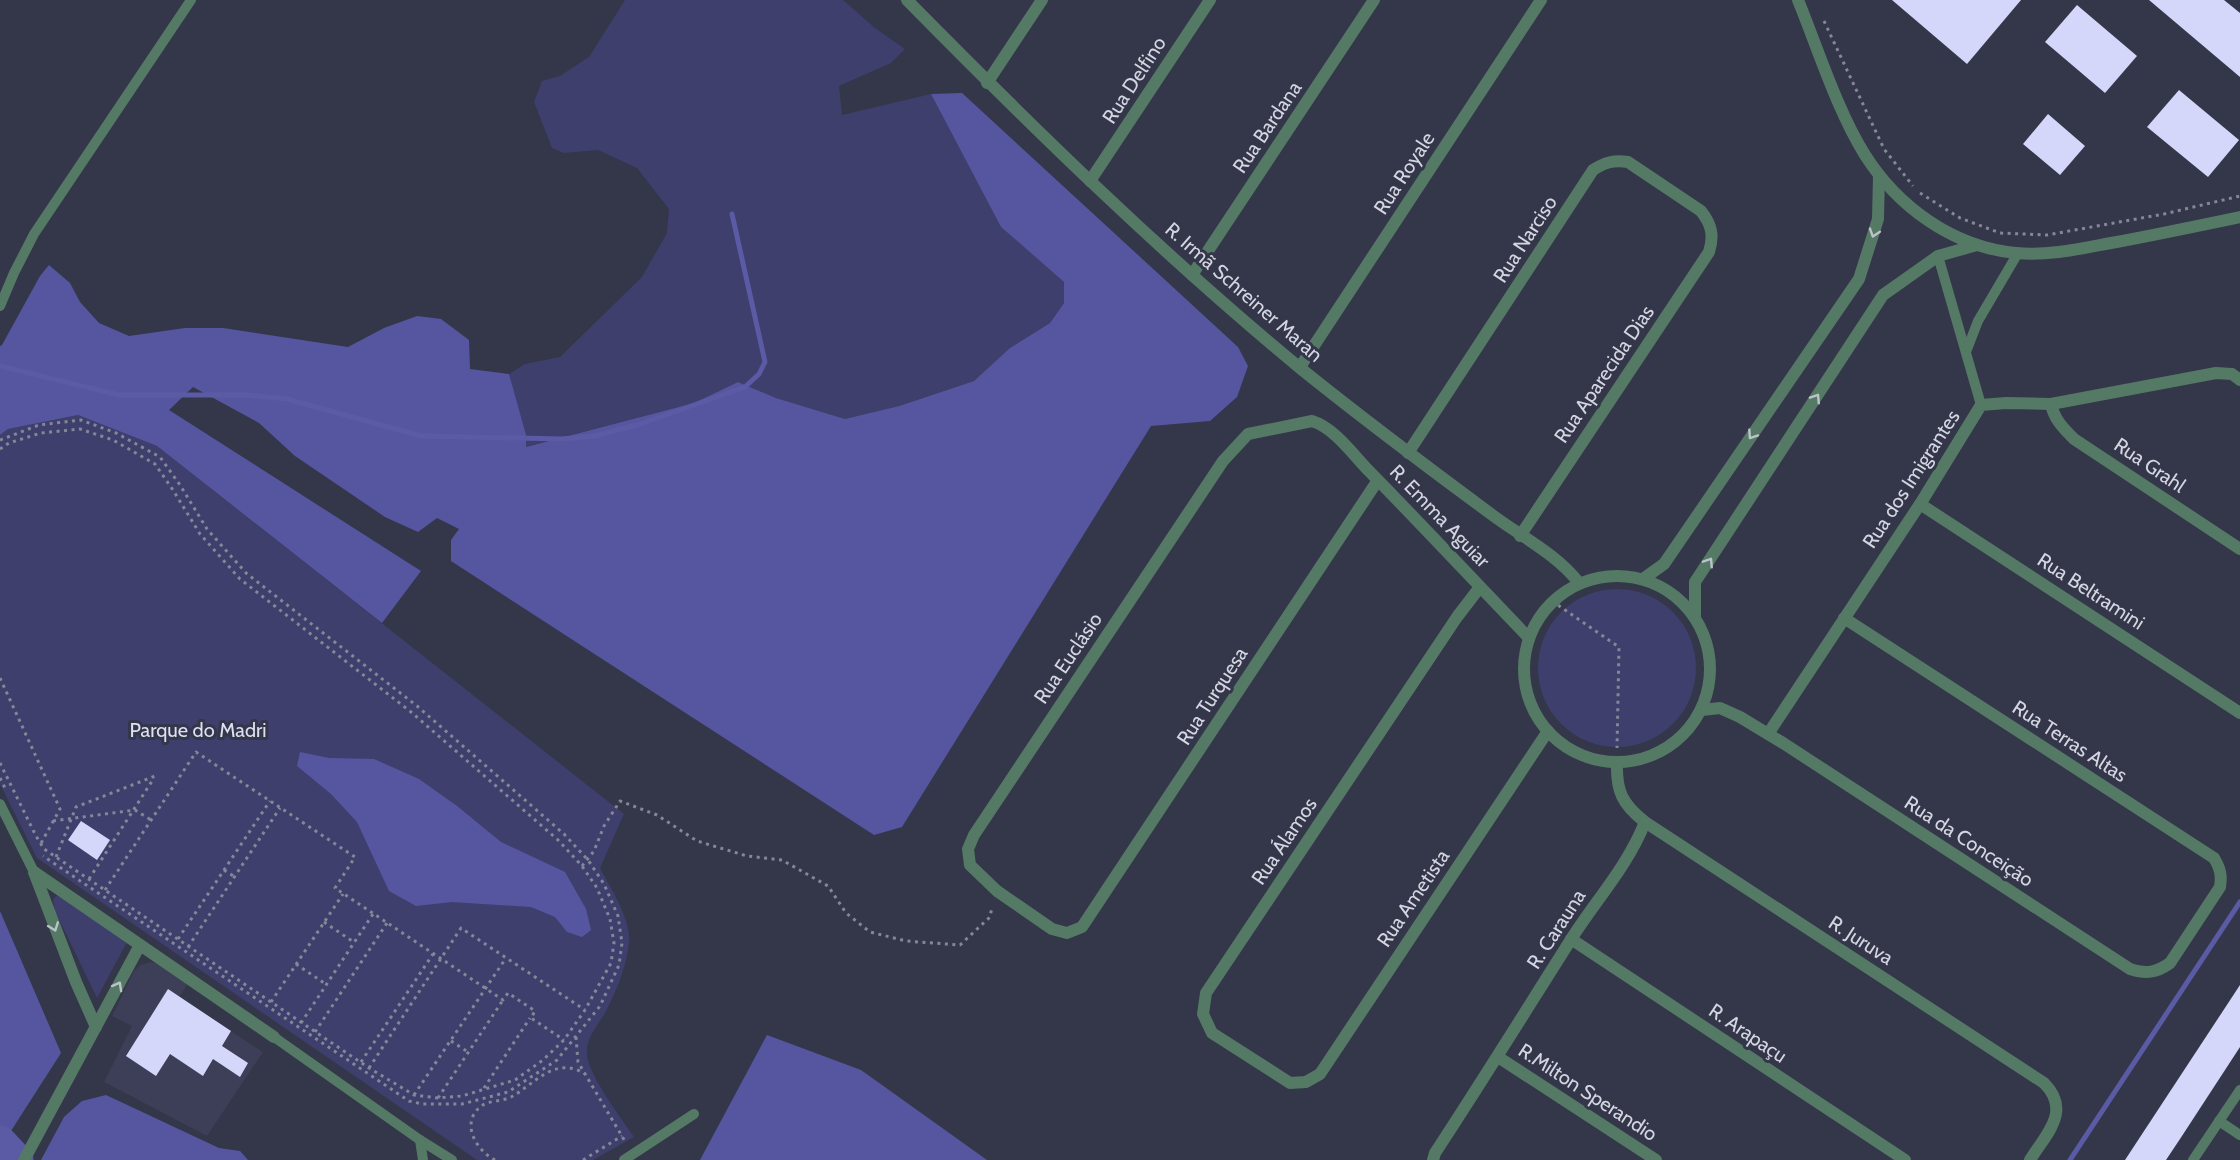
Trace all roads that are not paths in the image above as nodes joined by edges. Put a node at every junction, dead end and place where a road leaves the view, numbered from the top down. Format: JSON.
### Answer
{"nodes":[{"id":1,"x":191,"y":0,"type":"edge"},
{"id":2,"x":907,"y":0,"type":"edge"},
{"id":3,"x":1042,"y":0,"type":"edge"},
{"id":4,"x":1210,"y":0,"type":"edge"},
{"id":5,"x":1374,"y":0,"type":"edge"},
{"id":6,"x":1541,"y":0,"type":"edge"},
{"id":7,"x":1798,"y":0,"type":"edge"},
{"id":8,"x":987,"y":82,"type":"junction"},
{"id":9,"x":1879,"y":175,"type":"junction"},
{"id":10,"x":1090,"y":182,"type":"junction"},
{"id":11,"x":2240,"y":216,"type":"edge"},
{"id":12,"x":1712,"y":231,"type":"joint"},
{"id":13,"x":1977,"y":245,"type":"junction"},
{"id":14,"x":2018,"y":253,"type":"junction"},
{"id":15,"x":1938,"y":256,"type":"junction"},
{"id":16,"x":1192,"y":275,"type":"junction"},
{"id":17,"x":0,"y":306,"type":"edge"},
{"id":18,"x":1966,"y":352,"type":"junction"},
{"id":19,"x":1300,"y":367,"type":"junction"},
{"id":20,"x":2240,"y":380,"type":"edge"},
{"id":21,"x":2051,"y":404,"type":"junction"},
{"id":22,"x":1981,"y":405,"type":"junction"},
{"id":23,"x":1320,"y":424,"type":"joint"},
{"id":24,"x":1408,"y":453,"type":"junction"},
{"id":25,"x":1378,"y":480,"type":"junction"},
{"id":26,"x":1920,"y":504,"type":"junction"},
{"id":27,"x":1520,"y":536,"type":"junction"},
{"id":28,"x":2240,"y":549,"type":"edge"},
{"id":29,"x":1643,"y":579,"type":"junction"},
{"id":30,"x":1579,"y":583,"type":"junction"},
{"id":31,"x":1480,"y":587,"type":"junction"},
{"id":32,"x":1695,"y":616,"type":"junction"},
{"id":33,"x":1844,"y":618,"type":"junction"},
{"id":34,"x":1529,"y":638,"type":"junction"},
{"id":35,"x":1702,"y":710,"type":"junction"},
{"id":36,"x":2240,"y":712,"type":"edge"},
{"id":37,"x":1548,"y":731,"type":"junction"},
{"id":38,"x":1768,"y":734,"type":"junction"},
{"id":39,"x":1617,"y":762,"type":"junction"},
{"id":40,"x":0,"y":804,"type":"edge"},
{"id":41,"x":1645,"y":822,"type":"junction"},
{"id":42,"x":33,"y":872,"type":"junction"},
{"id":43,"x":2198,"y":921,"type":"joint"},
{"id":44,"x":1075,"y":931,"type":"joint"},
{"id":45,"x":1571,"y":939,"type":"junction"},
{"id":46,"x":141,"y":945,"type":"junction"},
{"id":47,"x":96,"y":1027,"type":"junction"},
{"id":48,"x":274,"y":1037,"type":"joint"},
{"id":49,"x":1498,"y":1057,"type":"junction"},
{"id":50,"x":1306,"y":1082,"type":"joint"},
{"id":51,"x":2240,"y":1090,"type":"edge"},
{"id":52,"x":694,"y":1113,"type":"dead end"},
{"id":53,"x":2219,"y":1121,"type":"junction"},
{"id":54,"x":2240,"y":1135,"type":"edge"},
{"id":55,"x":420,"y":1140,"type":"junction"},
{"id":56,"x":1434,"y":1156,"type":"edge"},
{"id":57,"x":628,"y":1157,"type":"edge"},
{"id":58,"x":2031,"y":1159,"type":"edge"},
{"id":59,"x":24,"y":1160,"type":"edge"},
{"id":60,"x":423,"y":1160,"type":"edge"},
{"id":61,"x":452,"y":1160,"type":"edge"},
{"id":62,"x":1656,"y":1160,"type":"edge"},
{"id":63,"x":1905,"y":1160,"type":"edge"},
{"id":64,"x":2193,"y":1160,"type":"edge"}],
"edges":[{"from":1,"to":17,"type":"lane"},
{"from":2,"to":8,"type":"street","name":"R. Irmã Schreiner Maran"},
{"from":3,"to":8,"type":"street"},
{"from":4,"to":10,"type":"street","name":"Rua Delfino"},
{"from":5,"to":16,"type":"street","name":"Rua Bardana"},
{"from":6,"to":19,"type":"street","name":"Rua Royale"},
{"from":7,"to":9,"type":"street"},
{"from":8,"to":10,"type":"street","name":"R. Irmã Schreiner Maran"},
{"from":9,"to":13,"type":"street"},
{"from":9,"to":29,"type":"street","one_way":true},
{"from":10,"to":16,"type":"street","name":"R. Irmã Schreiner Maran"},
{"from":11,"to":14,"type":"street"},
{"from":12,"to":24,"type":"street","name":"Rua Narciso"},
{"from":12,"to":27,"type":"street","name":"Rua Aparecida Dias"},
{"from":13,"to":14,"type":"street"},
{"from":13,"to":15,"type":"street"},
{"from":14,"to":18,"type":"lane"},
{"from":15,"to":18,"type":"lane"},
{"from":32,"to":15,"type":"street","one_way":true},
{"from":16,"to":19,"type":"street","name":"R. Irmã Schreiner Maran"},
{"from":18,"to":22,"type":"lane"},
{"from":19,"to":24,"type":"street","name":"R. Irmã Schreiner Maran"},
{"from":20,"to":21,"type":"street","name":"Rua dos Imigrantes"},
{"from":21,"to":22,"type":"street","name":"Rua dos Imigrantes"},
{"from":21,"to":28,"type":"street","name":"Rua Grahl"},
{"from":22,"to":26,"type":"street","name":"Rua dos Imigrantes"},
{"from":23,"to":25,"type":"street","name":"R. Emma Aguiar"},
{"from":23,"to":44,"type":"street","name":"Rua Euclásio"},
{"from":24,"to":27,"type":"street","name":"R. Irmã Schreiner Maran"},
{"from":25,"to":31,"type":"street","name":"R. Emma Aguiar"},
{"from":25,"to":44,"type":"street","name":"Rua Turquesa"},
{"from":26,"to":33,"type":"street","name":"Rua dos Imigrantes"},
{"from":26,"to":36,"type":"street","name":"Rua Beltramini"},
{"from":27,"to":30,"type":"street","name":"R. Irmã Schreiner Maran"},
{"from":29,"to":30,"type":"street"},
{"from":29,"to":32,"type":"street"},
{"from":30,"to":34,"type":"street"},
{"from":31,"to":34,"type":"street","name":"R. Emma Aguiar"},
{"from":31,"to":50,"type":"street","name":"Rua Álamos"},
{"from":32,"to":35,"type":"street"},
{"from":33,"to":38,"type":"street","name":"Rua dos Imigrantes"},
{"from":33,"to":43,"type":"street","name":"Rua Terras Altas"},
{"from":34,"to":37,"type":"street"},
{"from":35,"to":38,"type":"street","name":"Rua da Conceição"},
{"from":35,"to":39,"type":"street"},
{"from":37,"to":39,"type":"street"},
{"from":37,"to":50,"type":"street","name":"Rua Ametista"},
{"from":38,"to":43,"type":"street","name":"Rua da Conceição"},
{"from":39,"to":41,"type":"street","name":"R. Juruva"},
{"from":40,"to":42,"type":"lane"},
{"from":41,"to":45,"type":"street","name":"R. Carauna"},
{"from":41,"to":58,"type":"street","name":"R. Juruva"},
{"from":42,"to":46,"type":"street"},
{"from":42,"to":47,"type":"street","one_way":true},
{"from":45,"to":49,"type":"street","name":"R. Carauna"},
{"from":45,"to":63,"type":"street","name":"R. Arapaçu"},
{"from":47,"to":46,"type":"street","one_way":true},
{"from":46,"to":48,"type":"street"},
{"from":47,"to":59,"type":"street"},
{"from":48,"to":55,"type":"lane"},
{"from":49,"to":56,"type":"street","name":"R. Carauna"},
{"from":49,"to":62,"type":"street","name":"R.Milton Sperandio"},
{"from":51,"to":53,"type":"lane"},
{"from":52,"to":57,"type":"lane"},
{"from":53,"to":54,"type":"lane"},
{"from":53,"to":64,"type":"lane"},
{"from":55,"to":60,"type":"lane"},
{"from":55,"to":61,"type":"lane"}]}
